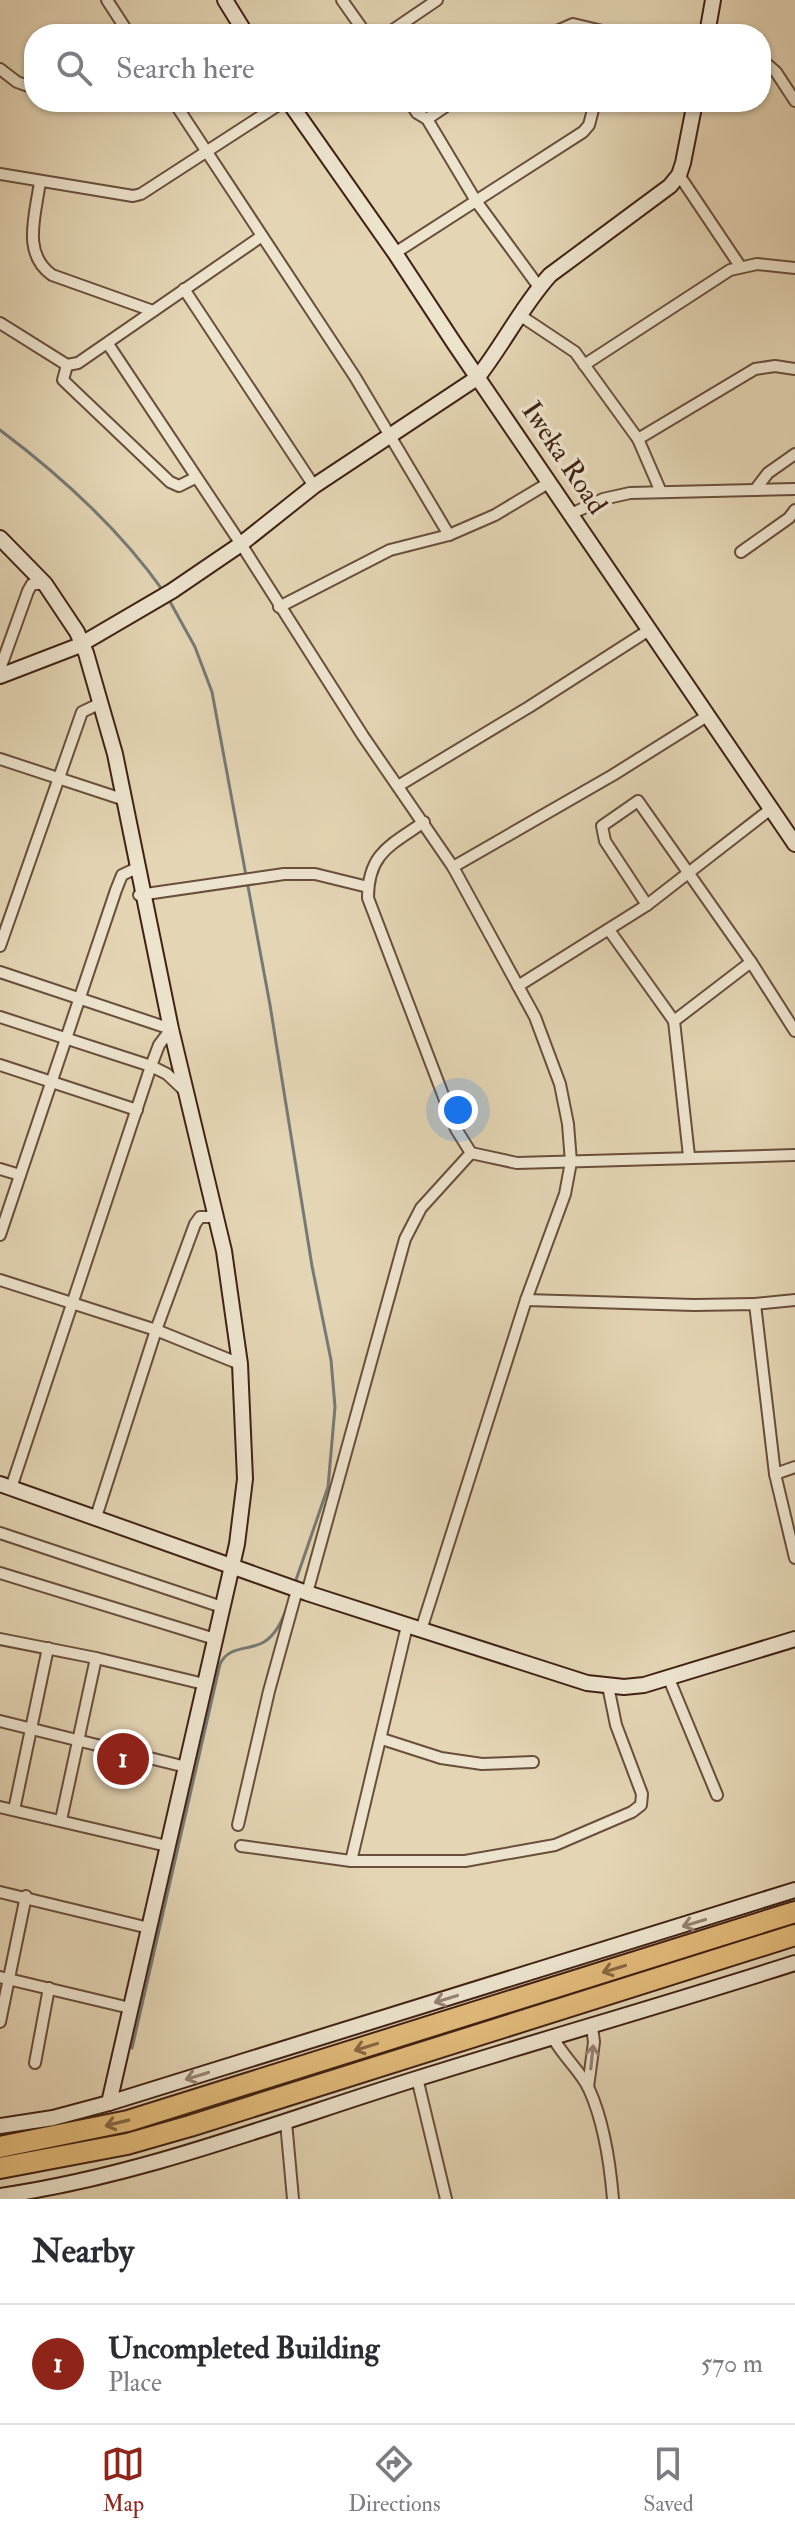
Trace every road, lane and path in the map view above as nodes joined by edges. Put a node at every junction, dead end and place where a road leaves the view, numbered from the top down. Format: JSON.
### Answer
{"nodes":[{"id":1,"x":107,"y":0,"type":"edge"},
{"id":2,"x":225,"y":0,"type":"edge"},
{"id":3,"x":342,"y":0,"type":"edge"},
{"id":4,"x":437,"y":0,"type":"edge"},
{"id":5,"x":713,"y":0,"type":"edge"},
{"id":6,"x":123,"y":24,"type":"edge"},
{"id":7,"x":240,"y":24,"type":"edge"},
{"id":8,"x":359,"y":24,"type":"edge"},
{"id":9,"x":402,"y":24,"type":"edge"},
{"id":10,"x":709,"y":24,"type":"edge"},
{"id":11,"x":771,"y":68,"type":"edge"},
{"id":12,"x":0,"y":69,"type":"edge"},
{"id":13,"x":24,"y":84,"type":"edge"},
{"id":14,"x":795,"y":101,"type":"edge"},
{"id":15,"x":181,"y":112,"type":"edge"},
{"id":16,"x":267,"y":112,"type":"edge"},
{"id":17,"x":296,"y":112,"type":"edge"},
{"id":18,"x":416,"y":112,"type":"edge"},
{"id":19,"x":437,"y":112,"type":"edge"},
{"id":20,"x":592,"y":112,"type":"edge"},
{"id":21,"x":693,"y":112,"type":"edge"},
{"id":22,"x":427,"y":119,"type":"junction"},
{"id":23,"x":207,"y":151,"type":"junction"},
{"id":24,"x":0,"y":174,"type":"edge"},
{"id":25,"x":679,"y":175,"type":"junction"},
{"id":26,"x":40,"y":181,"type":"junction"},
{"id":27,"x":476,"y":201,"type":"junction"},
{"id":28,"x":262,"y":236,"type":"junction"},
{"id":29,"x":395,"y":253,"type":"junction"},
{"id":30,"x":740,"y":266,"type":"junction"},
{"id":31,"x":795,"y":268,"type":"edge"},
{"id":32,"x":539,"y":287,"type":"junction"},
{"id":33,"x":184,"y":289,"type":"junction"},
{"id":34,"x":153,"y":311,"type":"junction"},
{"id":35,"x":521,"y":316,"type":"junction"},
{"id":36,"x":0,"y":323,"type":"edge"},
{"id":37,"x":108,"y":344,"type":"junction"},
{"id":38,"x":67,"y":365,"type":"junction"},
{"id":39,"x":584,"y":365,"type":"junction"},
{"id":40,"x":795,"y":369,"type":"edge"},
{"id":41,"x":477,"y":378,"type":"junction"},
{"id":42,"x":392,"y":435,"type":"junction"},
{"id":43,"x":638,"y":439,"type":"junction"},
{"id":44,"x":795,"y":454,"type":"edge"},
{"id":45,"x":195,"y":478,"type":"junction"},
{"id":46,"x":550,"y":482,"type":"junction"},
{"id":47,"x":314,"y":486,"type":"junction"},
{"id":48,"x":795,"y":489,"type":"edge"},
{"id":49,"x":755,"y":490,"type":"junction"},
{"id":50,"x":661,"y":492,"type":"junction"},
{"id":51,"x":795,"y":510,"type":"edge"},
{"id":52,"x":571,"y":514,"type":"junction"},
{"id":53,"x":449,"y":535,"type":"junction"},
{"id":54,"x":0,"y":538,"type":"edge"},
{"id":55,"x":241,"y":544,"type":"junction"},
{"id":56,"x":741,"y":552,"type":"dead end"},
{"id":57,"x":45,"y":584,"type":"junction"},
{"id":58,"x":279,"y":607,"type":"junction"},
{"id":59,"x":649,"y":630,"type":"junction"},
{"id":60,"x":82,"y":643,"type":"junction"},
{"id":61,"x":0,"y":669,"type":"edge"},
{"id":62,"x":0,"y":676,"type":"edge"},
{"id":63,"x":101,"y":703,"type":"junction"},
{"id":64,"x":707,"y":716,"type":"junction"},
{"id":65,"x":0,"y":759,"type":"edge"},
{"id":66,"x":58,"y":780,"type":"junction"},
{"id":67,"x":398,"y":786,"type":"junction"},
{"id":68,"x":125,"y":800,"type":"junction"},
{"id":69,"x":772,"y":808,"type":"junction"},
{"id":70,"x":424,"y":822,"type":"junction"},
{"id":71,"x":795,"y":844,"type":"edge"},
{"id":72,"x":139,"y":867,"type":"junction"},
{"id":73,"x":453,"y":867,"type":"junction"},
{"id":74,"x":688,"y":872,"type":"junction"},
{"id":75,"x":368,"y":887,"type":"junction"},
{"id":76,"x":141,"y":896,"type":"junction"},
{"id":77,"x":647,"y":905,"type":"junction"},
{"id":78,"x":609,"y":930,"type":"junction"},
{"id":79,"x":0,"y":946,"type":"edge"},
{"id":80,"x":751,"y":962,"type":"junction"},
{"id":81,"x":0,"y":972,"type":"edge"},
{"id":82,"x":518,"y":986,"type":"junction"},
{"id":83,"x":80,"y":999,"type":"junction"},
{"id":84,"x":0,"y":1017,"type":"edge"},
{"id":85,"x":674,"y":1021,"type":"junction"},
{"id":86,"x":171,"y":1029,"type":"junction"},
{"id":87,"x":795,"y":1031,"type":"edge"},
{"id":88,"x":66,"y":1039,"type":"junction"},
{"id":89,"x":0,"y":1065,"type":"edge"},
{"id":90,"x":151,"y":1066,"type":"junction"},
{"id":91,"x":52,"y":1080,"type":"junction"},
{"id":92,"x":187,"y":1093,"type":"junction"},
{"id":93,"x":137,"y":1110,"type":"junction"},
{"id":94,"x":471,"y":1153,"type":"junction"},
{"id":95,"x":795,"y":1155,"type":"edge"},
{"id":96,"x":689,"y":1156,"type":"junction"},
{"id":97,"x":571,"y":1162,"type":"junction"},
{"id":98,"x":0,"y":1169,"type":"edge"},
{"id":99,"x":20,"y":1175,"type":"junction"},
{"id":100,"x":215,"y":1217,"type":"junction"},
{"id":101,"x":0,"y":1235,"type":"edge"},
{"id":102,"x":0,"y":1280,"type":"edge"},
{"id":103,"x":526,"y":1300,"type":"junction"},
{"id":104,"x":795,"y":1300,"type":"edge"},
{"id":105,"x":73,"y":1302,"type":"junction"},
{"id":106,"x":755,"y":1304,"type":"junction"},
{"id":107,"x":156,"y":1330,"type":"junction"},
{"id":108,"x":240,"y":1364,"type":"junction"},
{"id":109,"x":795,"y":1467,"type":"edge"},
{"id":110,"x":775,"y":1474,"type":"junction"},
{"id":111,"x":5,"y":1486,"type":"edge"},
{"id":112,"x":96,"y":1517,"type":"junction"},
{"id":113,"x":0,"y":1533,"type":"edge"},
{"id":114,"x":795,"y":1558,"type":"edge"},
{"id":115,"x":232,"y":1566,"type":"junction"},
{"id":116,"x":0,"y":1573,"type":"edge"},
{"id":117,"x":302,"y":1592,"type":"junction"},
{"id":118,"x":222,"y":1607,"type":"junction"},
{"id":119,"x":414,"y":1628,"type":"junction"},
{"id":120,"x":0,"y":1639,"type":"edge"},
{"id":121,"x":215,"y":1639,"type":"junction"},
{"id":122,"x":795,"y":1639,"type":"edge"},
{"id":123,"x":48,"y":1648,"type":"junction"},
{"id":124,"x":96,"y":1658,"type":"junction"},
{"id":125,"x":669,"y":1679,"type":"junction"},
{"id":126,"x":204,"y":1684,"type":"junction"},
{"id":127,"x":608,"y":1686,"type":"junction"},
{"id":128,"x":0,"y":1721,"type":"edge"},
{"id":129,"x":30,"y":1728,"type":"junction"},
{"id":130,"x":79,"y":1739,"type":"junction"},
{"id":131,"x":382,"y":1739,"type":"junction"},
{"id":132,"x":533,"y":1762,"type":"dead end"},
{"id":133,"x":186,"y":1767,"type":"junction"},
{"id":134,"x":717,"y":1795,"type":"dead end"},
{"id":135,"x":0,"y":1807,"type":"edge"},
{"id":136,"x":14,"y":1810,"type":"junction"},
{"id":137,"x":61,"y":1820,"type":"junction"},
{"id":138,"x":238,"y":1825,"type":"dead end"},
{"id":139,"x":167,"y":1846,"type":"junction"},
{"id":140,"x":241,"y":1846,"type":"dead end"},
{"id":141,"x":351,"y":1861,"type":"junction"},
{"id":142,"x":795,"y":1890,"type":"edge"},
{"id":143,"x":0,"y":1892,"type":"edge"},
{"id":144,"x":26,"y":1896,"type":"junction"},
{"id":145,"x":795,"y":1912,"type":"edge"},
{"id":146,"x":738,"y":1919,"type":"junction"},
{"id":147,"x":149,"y":1928,"type":"junction"},
{"id":148,"x":795,"y":1935,"type":"edge"},
{"id":149,"x":795,"y":1963,"type":"edge"},
{"id":150,"x":4,"y":1978,"type":"edge"},
{"id":151,"x":49,"y":1988,"type":"junction"},
{"id":152,"x":130,"y":2008,"type":"junction"},
{"id":153,"x":0,"y":2022,"type":"edge"},
{"id":154,"x":592,"y":2027,"type":"junction"},
{"id":155,"x":553,"y":2038,"type":"junction"},
{"id":156,"x":35,"y":2063,"type":"dead end"},
{"id":157,"x":417,"y":2078,"type":"junction"},
{"id":158,"x":588,"y":2087,"type":"junction"},
{"id":159,"x":109,"y":2103,"type":"junction"},
{"id":160,"x":286,"y":2122,"type":"junction"},
{"id":161,"x":0,"y":2126,"type":"edge"},
{"id":162,"x":0,"y":2147,"type":"edge"},
{"id":163,"x":0,"y":2168,"type":"edge"},
{"id":164,"x":0,"y":2196,"type":"edge"},
{"id":165,"x":293,"y":2199,"type":"edge"},
{"id":166,"x":446,"y":2199,"type":"edge"},
{"id":167,"x":613,"y":2199,"type":"edge"}],
"edges":[{"from":1,"to":6,"type":"street"},
{"from":2,"to":7,"type":"street"},
{"from":3,"to":8,"type":"street"},
{"from":4,"to":9,"type":"street"},
{"from":5,"to":10,"type":"street"},
{"from":11,"to":14,"type":"street"},
{"from":12,"to":13,"type":"street"},
{"from":15,"to":23,"type":"street"},
{"from":16,"to":23,"type":"street"},
{"from":17,"to":29,"type":"street","name":"Iweka Road"},
{"from":18,"to":22,"type":"street"},
{"from":19,"to":22,"type":"street"},
{"from":20,"to":27,"type":"street"},
{"from":21,"to":25,"type":"street"},
{"from":22,"to":27,"type":"street"},
{"from":23,"to":26,"type":"street"},
{"from":23,"to":28,"type":"street"},
{"from":24,"to":26,"type":"street"},
{"from":25,"to":30,"type":"street"},
{"from":25,"to":32,"type":"street"},
{"from":26,"to":34,"type":"street"},
{"from":27,"to":29,"type":"street"},
{"from":27,"to":32,"type":"street"},
{"from":28,"to":33,"type":"street"},
{"from":28,"to":42,"type":"street"},
{"from":29,"to":41,"type":"street","name":"Iweka Road"},
{"from":30,"to":31,"type":"street"},
{"from":30,"to":39,"type":"street"},
{"from":32,"to":35,"type":"street"},
{"from":33,"to":34,"type":"street"},
{"from":33,"to":47,"type":"street"},
{"from":34,"to":37,"type":"street"},
{"from":35,"to":39,"type":"street"},
{"from":35,"to":41,"type":"street"},
{"from":36,"to":38,"type":"street"},
{"from":37,"to":38,"type":"street"},
{"from":37,"to":45,"type":"street"},
{"from":38,"to":45,"type":"street"},
{"from":39,"to":43,"type":"street"},
{"from":40,"to":43,"type":"street"},
{"from":41,"to":42,"type":"street"},
{"from":41,"to":46,"type":"street","name":"Iweka Road"},
{"from":42,"to":47,"type":"street"},
{"from":42,"to":53,"type":"street"},
{"from":43,"to":50,"type":"street"},
{"from":44,"to":49,"type":"street"},
{"from":45,"to":55,"type":"street"},
{"from":46,"to":52,"type":"street","name":"Iweka Road"},
{"from":46,"to":53,"type":"street"},
{"from":47,"to":55,"type":"street"},
{"from":48,"to":49,"type":"street"},
{"from":49,"to":50,"type":"street"},
{"from":50,"to":52,"type":"street"},
{"from":51,"to":56,"type":"street"},
{"from":52,"to":59,"type":"street","name":"Iweka Road"},
{"from":53,"to":58,"type":"street"},
{"from":54,"to":57,"type":"street"},
{"from":55,"to":58,"type":"street"},
{"from":55,"to":60,"type":"street"},
{"from":57,"to":60,"type":"street"},
{"from":57,"to":61,"type":"street"},
{"from":58,"to":67,"type":"street"},
{"from":59,"to":64,"type":"street","name":"Iweka Road"},
{"from":59,"to":67,"type":"street"},
{"from":60,"to":62,"type":"street"},
{"from":60,"to":63,"type":"street"},
{"from":63,"to":66,"type":"street"},
{"from":63,"to":68,"type":"street"},
{"from":64,"to":69,"type":"street","name":"Iweka Road"},
{"from":64,"to":73,"type":"street"},
{"from":65,"to":66,"type":"street"},
{"from":66,"to":68,"type":"street"},
{"from":66,"to":79,"type":"street"},
{"from":67,"to":70,"type":"street"},
{"from":68,"to":72,"type":"street"},
{"from":69,"to":71,"type":"street","name":"Iweka Road"},
{"from":69,"to":74,"type":"street"},
{"from":70,"to":73,"type":"street"},
{"from":70,"to":75,"type":"street"},
{"from":72,"to":76,"type":"street"},
{"from":72,"to":83,"type":"street"},
{"from":73,"to":82,"type":"street"},
{"from":74,"to":77,"type":"street"},
{"from":74,"to":77,"type":"street"},
{"from":74,"to":80,"type":"street"},
{"from":75,"to":76,"type":"street"},
{"from":75,"to":94,"type":"street"},
{"from":76,"to":86,"type":"street"},
{"from":77,"to":78,"type":"street"},
{"from":78,"to":82,"type":"street"},
{"from":78,"to":85,"type":"street"},
{"from":80,"to":85,"type":"street"},
{"from":80,"to":87,"type":"street"},
{"from":81,"to":83,"type":"street"},
{"from":82,"to":97,"type":"street"},
{"from":83,"to":86,"type":"street"},
{"from":83,"to":88,"type":"street"},
{"from":84,"to":88,"type":"street"},
{"from":85,"to":96,"type":"street"},
{"from":86,"to":90,"type":"street"},
{"from":86,"to":92,"type":"street"},
{"from":88,"to":90,"type":"street"},
{"from":88,"to":91,"type":"street"},
{"from":89,"to":91,"type":"street"},
{"from":90,"to":92,"type":"street"},
{"from":90,"to":93,"type":"street"},
{"from":91,"to":93,"type":"street"},
{"from":91,"to":99,"type":"street"},
{"from":92,"to":100,"type":"street"},
{"from":93,"to":105,"type":"street"},
{"from":94,"to":97,"type":"street"},
{"from":94,"to":117,"type":"street"},
{"from":95,"to":96,"type":"street"},
{"from":96,"to":97,"type":"street"},
{"from":97,"to":103,"type":"street"},
{"from":98,"to":99,"type":"street"},
{"from":99,"to":101,"type":"street"},
{"from":100,"to":107,"type":"street"},
{"from":100,"to":108,"type":"street"},
{"from":102,"to":105,"type":"street"},
{"from":103,"to":106,"type":"street"},
{"from":103,"to":119,"type":"street"},
{"from":104,"to":106,"type":"street"},
{"from":105,"to":107,"type":"street"},
{"from":105,"to":111,"type":"street"},
{"from":106,"to":110,"type":"street"},
{"from":107,"to":108,"type":"street"},
{"from":107,"to":112,"type":"street"},
{"from":108,"to":115,"type":"street"},
{"from":109,"to":110,"type":"street"},
{"from":110,"to":114,"type":"street"},
{"from":111,"to":112,"type":"street"},
{"from":112,"to":115,"type":"street"},
{"from":113,"to":118,"type":"street"},
{"from":115,"to":117,"type":"street"},
{"from":115,"to":118,"type":"street"},
{"from":116,"to":121,"type":"street"},
{"from":117,"to":119,"type":"street"},
{"from":117,"to":138,"type":"street"},
{"from":118,"to":121,"type":"street"},
{"from":119,"to":127,"type":"street"},
{"from":119,"to":131,"type":"street"},
{"from":120,"to":123,"type":"street"},
{"from":121,"to":126,"type":"street"},
{"from":122,"to":125,"type":"street"},
{"from":123,"to":124,"type":"street"},
{"from":123,"to":129,"type":"street"},
{"from":124,"to":126,"type":"street"},
{"from":124,"to":130,"type":"street"},
{"from":125,"to":127,"type":"street"},
{"from":125,"to":134,"type":"street"},
{"from":126,"to":133,"type":"street"},
{"from":127,"to":141,"type":"street"},
{"from":128,"to":129,"type":"street"},
{"from":129,"to":130,"type":"street"},
{"from":129,"to":136,"type":"street"},
{"from":130,"to":133,"type":"street"},
{"from":130,"to":137,"type":"street"},
{"from":131,"to":132,"type":"street"},
{"from":131,"to":141,"type":"street"},
{"from":133,"to":139,"type":"street"},
{"from":135,"to":136,"type":"street"},
{"from":136,"to":137,"type":"street"},
{"from":137,"to":139,"type":"street"},
{"from":139,"to":147,"type":"street"},
{"from":140,"to":141,"type":"street"},
{"from":142,"to":146,"type":"street"},
{"from":143,"to":144,"type":"street"},
{"from":144,"to":147,"type":"street"},
{"from":144,"to":150,"type":"street"},
{"from":145,"to":146,"type":"highway"},
{"from":146,"to":159,"type":"street","one_way":true},
{"from":146,"to":162,"type":"highway","one_way":true},
{"from":147,"to":152,"type":"street"},
{"from":148,"to":163,"type":"highway"},
{"from":149,"to":154,"type":"street"},
{"from":150,"to":151,"type":"street"},
{"from":150,"to":153,"type":"street"},
{"from":151,"to":152,"type":"street"},
{"from":151,"to":156,"type":"street"},
{"from":152,"to":159,"type":"street"},
{"from":154,"to":155,"type":"street"},
{"from":158,"to":154,"type":"street","one_way":true},
{"from":155,"to":157,"type":"street"},
{"from":155,"to":158,"type":"street"},
{"from":157,"to":160,"type":"street"},
{"from":157,"to":166,"type":"street"},
{"from":158,"to":167,"type":"street"},
{"from":159,"to":161,"type":"street"},
{"from":160,"to":164,"type":"street"},
{"from":160,"to":165,"type":"street"}]}
